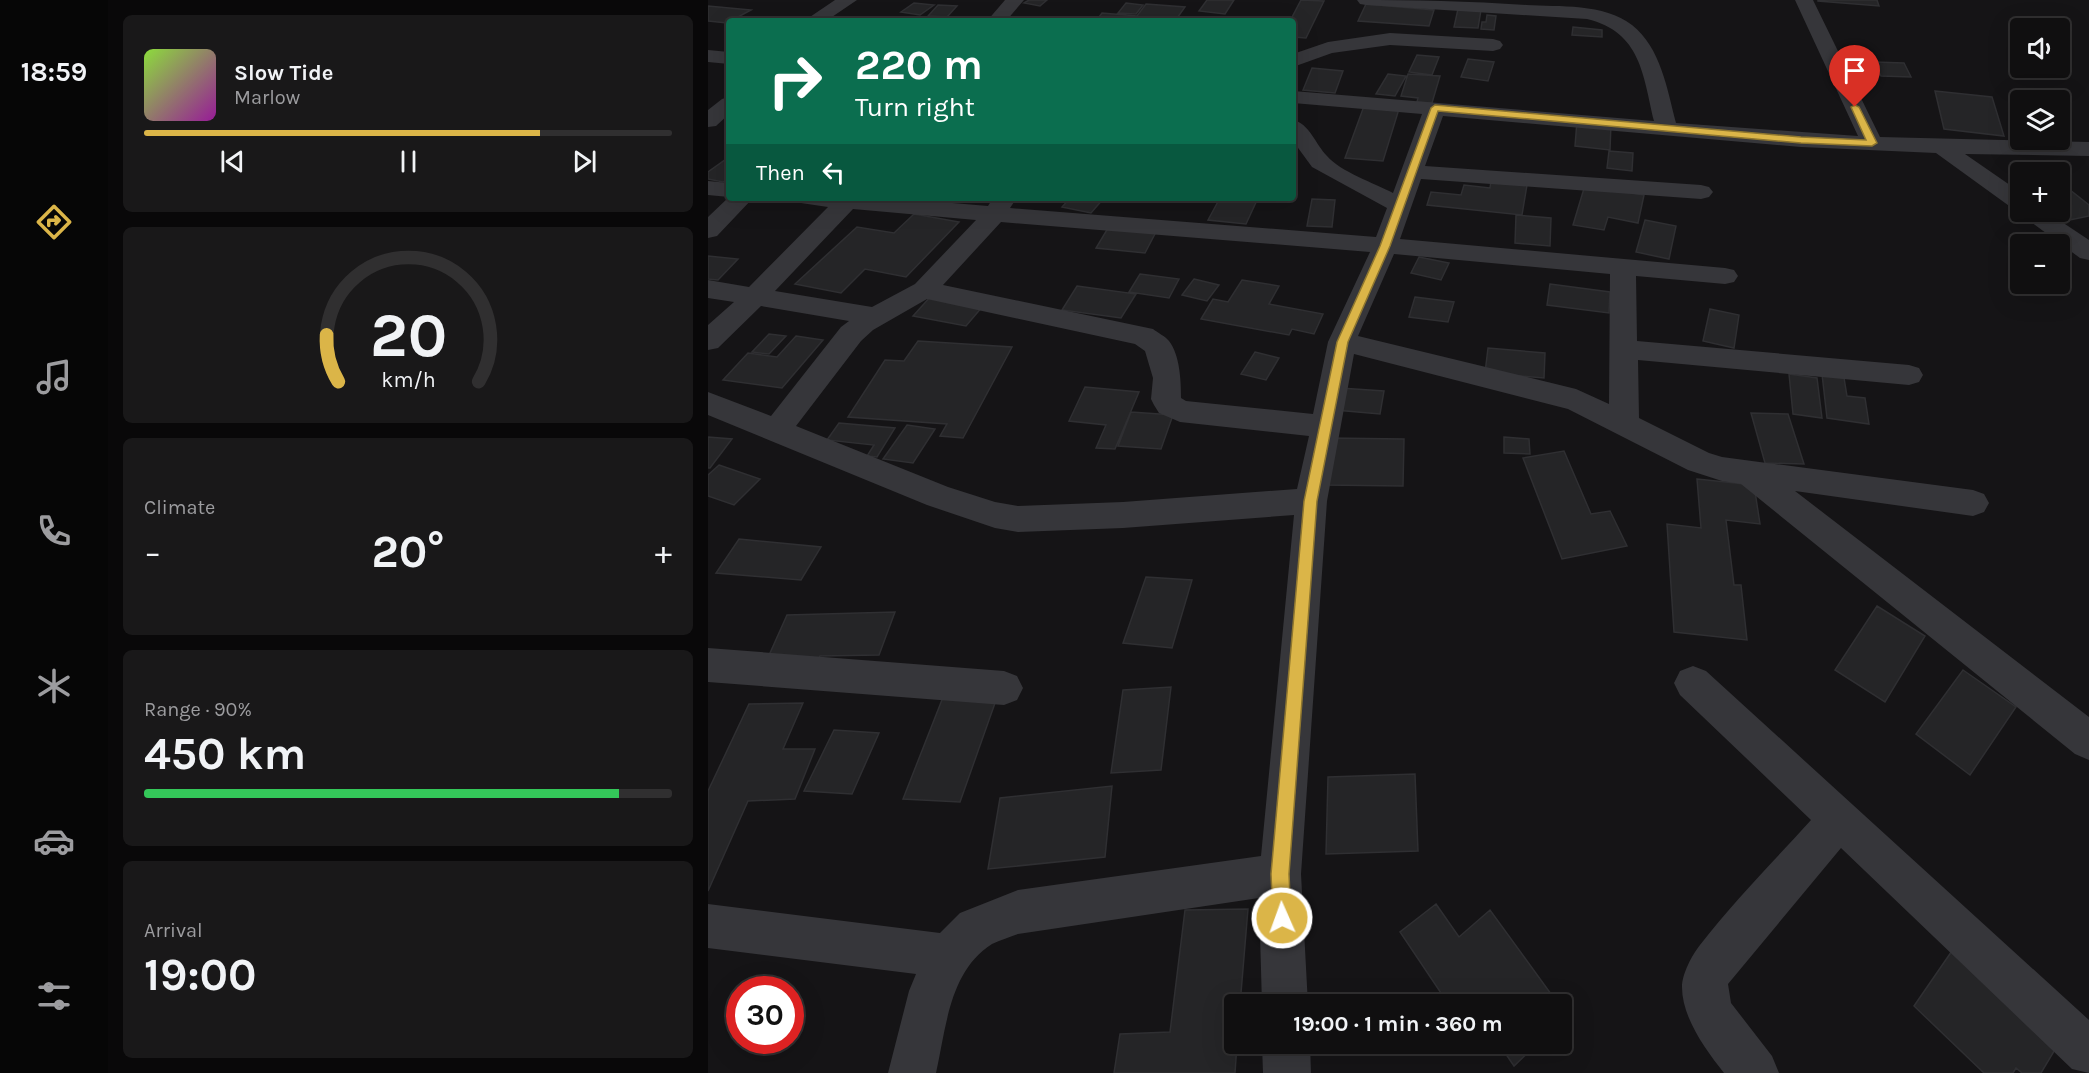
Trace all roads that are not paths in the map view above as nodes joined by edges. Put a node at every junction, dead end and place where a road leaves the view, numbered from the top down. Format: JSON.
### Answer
{"nodes":[{"id":1,"x":848,"y":0,"type":"edge"},
{"id":2,"x":1015,"y":0,"type":"edge"},
{"id":3,"x":1366,"y":0,"type":"edge"},
{"id":4,"x":1804,"y":0,"type":"edge"},
{"id":5,"x":1534,"y":6,"type":"edge"},
{"id":6,"x":818,"y":18,"type":"edge"},
{"id":7,"x":999,"y":18,"type":"edge"},
{"id":8,"x":1493,"y":45,"type":"dead end"},
{"id":9,"x":1296,"y":48,"type":"edge"},
{"id":10,"x":1323,"y":50,"type":"junction"},
{"id":11,"x":708,"y":56,"type":"edge"},
{"id":12,"x":726,"y":58,"type":"edge"},
{"id":13,"x":1296,"y":59,"type":"edge"},
{"id":14,"x":1296,"y":97,"type":"edge"},
{"id":15,"x":726,"y":107,"type":"edge"},
{"id":16,"x":1435,"y":108,"type":"junction"},
{"id":17,"x":716,"y":120,"type":"edge"},
{"id":18,"x":1666,"y":127,"type":"junction"},
{"id":19,"x":1296,"y":130,"type":"edge"},
{"id":20,"x":1872,"y":143,"type":"junction"},
{"id":21,"x":1941,"y":147,"type":"junction"},
{"id":22,"x":2089,"y":149,"type":"edge"},
{"id":23,"x":1296,"y":161,"type":"edge"},
{"id":24,"x":1320,"y":162,"type":"junction"},
{"id":25,"x":1412,"y":172,"type":"junction"},
{"id":26,"x":708,"y":188,"type":"edge"},
{"id":27,"x":726,"y":190,"type":"edge"},
{"id":28,"x":1701,"y":192,"type":"dead end"},
{"id":29,"x":2010,"y":197,"type":"edge"},
{"id":30,"x":738,"y":201,"type":"edge"},
{"id":31,"x":847,"y":201,"type":"joint"},
{"id":32,"x":1058,"y":201,"type":"edge"},
{"id":33,"x":1000,"y":206,"type":"edge"},
{"id":34,"x":1400,"y":206,"type":"junction"},
{"id":35,"x":1046,"y":219,"type":"junction"},
{"id":36,"x":2046,"y":222,"type":"edge"},
{"id":37,"x":708,"y":231,"type":"edge"},
{"id":38,"x":1385,"y":246,"type":"junction"},
{"id":39,"x":2089,"y":252,"type":"edge"},
{"id":40,"x":1623,"y":267,"type":"junction"},
{"id":41,"x":1725,"y":276,"type":"dead end"},
{"id":42,"x":708,"y":289,"type":"edge"},
{"id":43,"x":924,"y":290,"type":"junction"},
{"id":44,"x":757,"y":295,"type":"junction"},
{"id":45,"x":876,"y":317,"type":"junction"},
{"id":46,"x":708,"y":341,"type":"edge"},
{"id":47,"x":1342,"y":342,"type":"junction"},
{"id":48,"x":1623,"y":349,"type":"junction"},
{"id":49,"x":1909,"y":375,"type":"dead end"},
{"id":50,"x":708,"y":403,"type":"edge"},
{"id":51,"x":1624,"y":423,"type":"junction"},
{"id":52,"x":1325,"y":428,"type":"junction"},
{"id":53,"x":777,"y":430,"type":"junction"},
{"id":54,"x":1748,"y":473,"type":"junction"},
{"id":55,"x":1311,"y":501,"type":"junction"},
{"id":56,"x":1972,"y":503,"type":"dead end"},
{"id":57,"x":708,"y":665,"type":"edge"},
{"id":58,"x":1694,"y":683,"type":"dead end"},
{"id":59,"x":1004,"y":688,"type":"dead end"},
{"id":60,"x":2089,"y":741,"type":"edge"},
{"id":61,"x":1839,"y":819,"type":"junction"},
{"id":62,"x":1280,"y":874,"type":"junction"},
{"id":63,"x":708,"y":926,"type":"edge"},
{"id":64,"x":948,"y":956,"type":"junction"},
{"id":65,"x":1285,"y":994,"type":"edge"},
{"id":66,"x":2089,"y":1052,"type":"edge"},
{"id":67,"x":1286,"y":1054,"type":"edge"},
{"id":68,"x":912,"y":1073,"type":"edge"},
{"id":69,"x":1287,"y":1073,"type":"edge"},
{"id":70,"x":1755,"y":1073,"type":"edge"}],
"edges":[{"from":1,"to":6,"type":"street"},
{"from":2,"to":7,"type":"street"},
{"from":3,"to":5,"type":"street"},
{"from":4,"to":20,"type":"street"},
{"from":5,"to":18,"type":"street"},
{"from":8,"to":10,"type":"street"},
{"from":9,"to":10,"type":"street"},
{"from":10,"to":13,"type":"street"},
{"from":11,"to":12,"type":"street"},
{"from":14,"to":16,"type":"street"},
{"from":15,"to":17,"type":"street"},
{"from":16,"to":18,"type":"street"},
{"from":16,"to":25,"type":"street"},
{"from":18,"to":20,"type":"street"},
{"from":19,"to":24,"type":"street"},
{"from":20,"to":21,"type":"street"},
{"from":21,"to":22,"type":"street"},
{"from":21,"to":29,"type":"street"},
{"from":23,"to":24,"type":"street"},
{"from":24,"to":34,"type":"street"},
{"from":25,"to":28,"type":"street"},
{"from":25,"to":34,"type":"street"},
{"from":26,"to":27,"type":"street"},
{"from":30,"to":37,"type":"street"},
{"from":31,"to":33,"type":"street"},
{"from":31,"to":44,"type":"street"},
{"from":32,"to":35,"type":"street"},
{"from":33,"to":35,"type":"street"},
{"from":33,"to":43,"type":"street"},
{"from":34,"to":38,"type":"street"},
{"from":35,"to":38,"type":"street"},
{"from":36,"to":39,"type":"street"},
{"from":38,"to":40,"type":"street"},
{"from":38,"to":47,"type":"street"},
{"from":40,"to":41,"type":"street"},
{"from":40,"to":48,"type":"street"},
{"from":42,"to":44,"type":"street"},
{"from":43,"to":45,"type":"street"},
{"from":43,"to":52,"type":"street"},
{"from":44,"to":45,"type":"street"},
{"from":44,"to":46,"type":"street"},
{"from":45,"to":53,"type":"street"},
{"from":47,"to":51,"type":"street"},
{"from":47,"to":52,"type":"street"},
{"from":48,"to":49,"type":"street"},
{"from":48,"to":51,"type":"street"},
{"from":50,"to":53,"type":"street"},
{"from":51,"to":54,"type":"street"},
{"from":52,"to":55,"type":"street"},
{"from":53,"to":55,"type":"street"},
{"from":54,"to":56,"type":"street"},
{"from":54,"to":60,"type":"street"},
{"from":55,"to":62,"type":"street"},
{"from":57,"to":59,"type":"street"},
{"from":58,"to":61,"type":"street"},
{"from":61,"to":66,"type":"street"},
{"from":61,"to":70,"type":"street"},
{"from":62,"to":64,"type":"street"},
{"from":62,"to":65,"type":"street"},
{"from":63,"to":64,"type":"street"},
{"from":64,"to":68,"type":"street"},
{"from":67,"to":69,"type":"street"}]}
